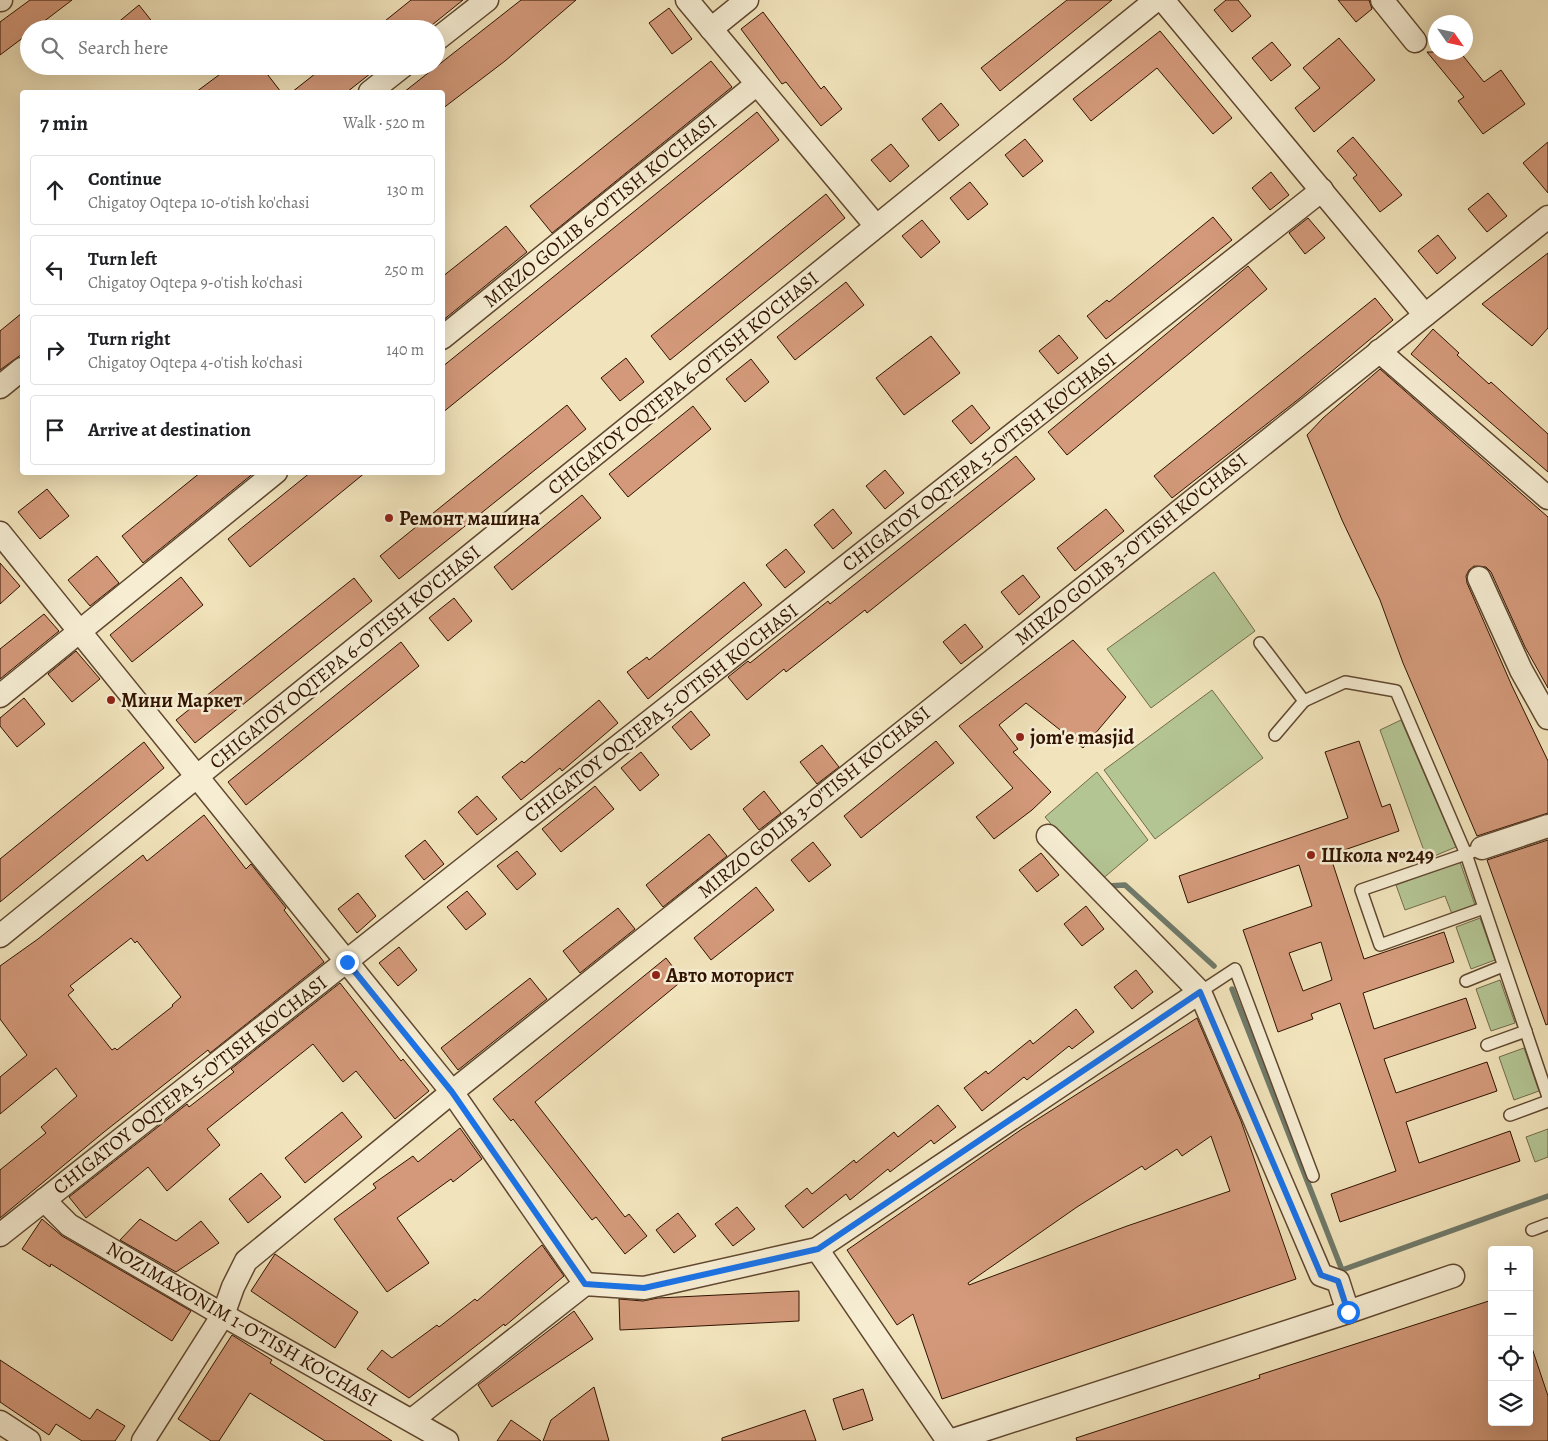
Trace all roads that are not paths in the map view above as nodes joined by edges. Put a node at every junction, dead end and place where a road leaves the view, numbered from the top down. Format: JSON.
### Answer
{"nodes":[{"id":1,"x":487,"y":0,"type":"edge"},
{"id":2,"x":686,"y":0,"type":"edge"},
{"id":3,"x":746,"y":0,"type":"edge"},
{"id":4,"x":1156,"y":0,"type":"edge"},
{"id":5,"x":1162,"y":0,"type":"edge"},
{"id":6,"x":1382,"y":0,"type":"edge"},
{"id":7,"x":711,"y":29,"type":"junction"},
{"id":8,"x":445,"y":33,"type":"edge"},
{"id":9,"x":1415,"y":41,"type":"dead end"},
{"id":10,"x":392,"y":75,"type":"edge"},
{"id":11,"x":757,"y":84,"type":"junction"},
{"id":12,"x":373,"y":90,"type":"edge"},
{"id":13,"x":1322,"y":190,"type":"junction"},
{"id":14,"x":876,"y":226,"type":"junction"},
{"id":15,"x":1544,"y":227,"type":"edge"},
{"id":16,"x":1424,"y":315,"type":"junction"},
{"id":17,"x":445,"y":336,"type":"edge"},
{"id":18,"x":1379,"y":351,"type":"junction"},
{"id":19,"x":20,"y":371,"type":"edge"},
{"id":20,"x":0,"y":387,"type":"edge"},
{"id":21,"x":272,"y":475,"type":"edge"},
{"id":22,"x":1548,"y":498,"type":"edge"},
{"id":23,"x":0,"y":533,"type":"edge"},
{"id":24,"x":1479,"y":578,"type":"dead end"},
{"id":25,"x":80,"y":631,"type":"junction"},
{"id":26,"x":1260,"y":643,"type":"dead end"},
{"id":27,"x":0,"y":696,"type":"edge"},
{"id":28,"x":1304,"y":701,"type":"junction"},
{"id":29,"x":1548,"y":718,"type":"edge"},
{"id":30,"x":1275,"y":735,"type":"dead end"},
{"id":31,"x":197,"y":776,"type":"junction"},
{"id":32,"x":1548,"y":826,"type":"edge"},
{"id":33,"x":1048,"y":836,"type":"dead end"},
{"id":34,"x":1474,"y":851,"type":"junction"},
{"id":35,"x":1484,"y":908,"type":"junction"},
{"id":36,"x":0,"y":936,"type":"edge"},
{"id":37,"x":347,"y":962,"type":"junction"},
{"id":38,"x":1503,"y":966,"type":"junction"},
{"id":39,"x":1466,"y":981,"type":"dead end"},
{"id":40,"x":1200,"y":992,"type":"junction"},
{"id":41,"x":1526,"y":1031,"type":"junction"},
{"id":42,"x":1487,"y":1045,"type":"dead end"},
{"id":43,"x":452,"y":1092,"type":"junction"},
{"id":44,"x":1548,"y":1097,"type":"edge"},
{"id":45,"x":1548,"y":1101,"type":"edge"},
{"id":46,"x":1510,"y":1115,"type":"dead end"},
{"id":47,"x":1313,"y":1176,"type":"dead end"},
{"id":48,"x":44,"y":1200,"type":"junction"},
{"id":49,"x":1548,"y":1224,"type":"edge"},
{"id":50,"x":1532,"y":1230,"type":"dead end"},
{"id":51,"x":0,"y":1236,"type":"edge"},
{"id":52,"x":818,"y":1249,"type":"junction"},
{"id":53,"x":1453,"y":1276,"type":"dead end"},
{"id":54,"x":585,"y":1284,"type":"junction"},
{"id":55,"x":1348,"y":1312,"type":"junction"},
{"id":56,"x":223,"y":1315,"type":"junction"},
{"id":57,"x":412,"y":1420,"type":"junction"},
{"id":58,"x":0,"y":1422,"type":"edge"},
{"id":59,"x":959,"y":1440,"type":"edge"},
{"id":60,"x":29,"y":1441,"type":"edge"},
{"id":61,"x":142,"y":1441,"type":"edge"},
{"id":62,"x":447,"y":1441,"type":"edge"}],
"edges":[{"from":1,"to":8,"type":"street"},
{"from":2,"to":7,"type":"street"},
{"from":3,"to":7,"type":"street"},
{"from":4,"to":14,"type":"street","name":"CHIGATOY OQTEPA 6-O'TISH KO'CHASI"},
{"from":5,"to":13,"type":"street"},
{"from":6,"to":9,"type":"street"},
{"from":7,"to":11,"type":"street"},
{"from":10,"to":12,"type":"street"},
{"from":11,"to":14,"type":"street"},
{"from":11,"to":17,"type":"street","name":"MIRZO GOLIB 6-O'TISH KO'CHASI"},
{"from":13,"to":16,"type":"street"},
{"from":13,"to":37,"type":"street","name":"CHIGATOY OQTEPA 5-O'TISH KO'CHASI"},
{"from":14,"to":31,"type":"street","name":"CHIGATOY OQTEPA 6-O'TISH KO'CHASI"},
{"from":15,"to":16,"type":"street","name":"MIRZO GOLIB 3-O'TISH KO'CHASI"},
{"from":16,"to":18,"type":"street","name":"MIRZO GOLIB 3-O'TISH KO'CHASI"},
{"from":18,"to":22,"type":"street"},
{"from":18,"to":43,"type":"street","name":"MIRZO GOLIB 3-O'TISH KO'CHASI"},
{"from":19,"to":20,"type":"street"},
{"from":21,"to":25,"type":"street"},
{"from":23,"to":25,"type":"street"},
{"from":24,"to":29,"type":"street"},
{"from":25,"to":27,"type":"street"},
{"from":25,"to":31,"type":"street"},
{"from":26,"to":28,"type":"lane"},
{"from":28,"to":30,"type":"lane"},
{"from":28,"to":34,"type":"lane"},
{"from":31,"to":36,"type":"street","name":"CHIGATOY OQTEPA 6-O'TISH KO'CHASI"},
{"from":31,"to":37,"type":"street"},
{"from":32,"to":34,"type":"street"},
{"from":33,"to":40,"type":"street"},
{"from":34,"to":35,"type":"lane"},
{"from":34,"to":35,"type":"lane"},
{"from":35,"to":38,"type":"lane"},
{"from":37,"to":43,"type":"street"},
{"from":37,"to":48,"type":"street","name":"CHIGATOY OQTEPA 5-O'TISH KO'CHASI"},
{"from":38,"to":39,"type":"lane"},
{"from":38,"to":41,"type":"lane"},
{"from":40,"to":47,"type":"lane"},
{"from":40,"to":52,"type":"street"},
{"from":40,"to":55,"type":"street"},
{"from":41,"to":42,"type":"lane"},
{"from":41,"to":44,"type":"lane"},
{"from":43,"to":54,"type":"street"},
{"from":43,"to":56,"type":"street","name":"MIRZO GOLIB 3-O'TISH KO'CHASI"},
{"from":45,"to":46,"type":"lane"},
{"from":48,"to":51,"type":"street","name":"CHIGATOY OQTEPA 5-O'TISH KO'CHASI"},
{"from":48,"to":56,"type":"street","name":"NOZIMAXONIM 1-O'TISH KO'CHASI"},
{"from":49,"to":50,"type":"lane"},
{"from":52,"to":54,"type":"street"},
{"from":52,"to":59,"type":"street"},
{"from":53,"to":55,"type":"street"},
{"from":54,"to":57,"type":"street"},
{"from":55,"to":59,"type":"street"},
{"from":56,"to":57,"type":"street","name":"NOZIMAXONIM 1-O'TISH KO'CHASI"},
{"from":56,"to":61,"type":"street","name":"MIRZO GOLIB 3-O'TISH KO'CHASI"},
{"from":57,"to":62,"type":"street","name":"NOZIMAXONIM 1-O'TISH KO'CHASI"},
{"from":58,"to":60,"type":"street"}]}
